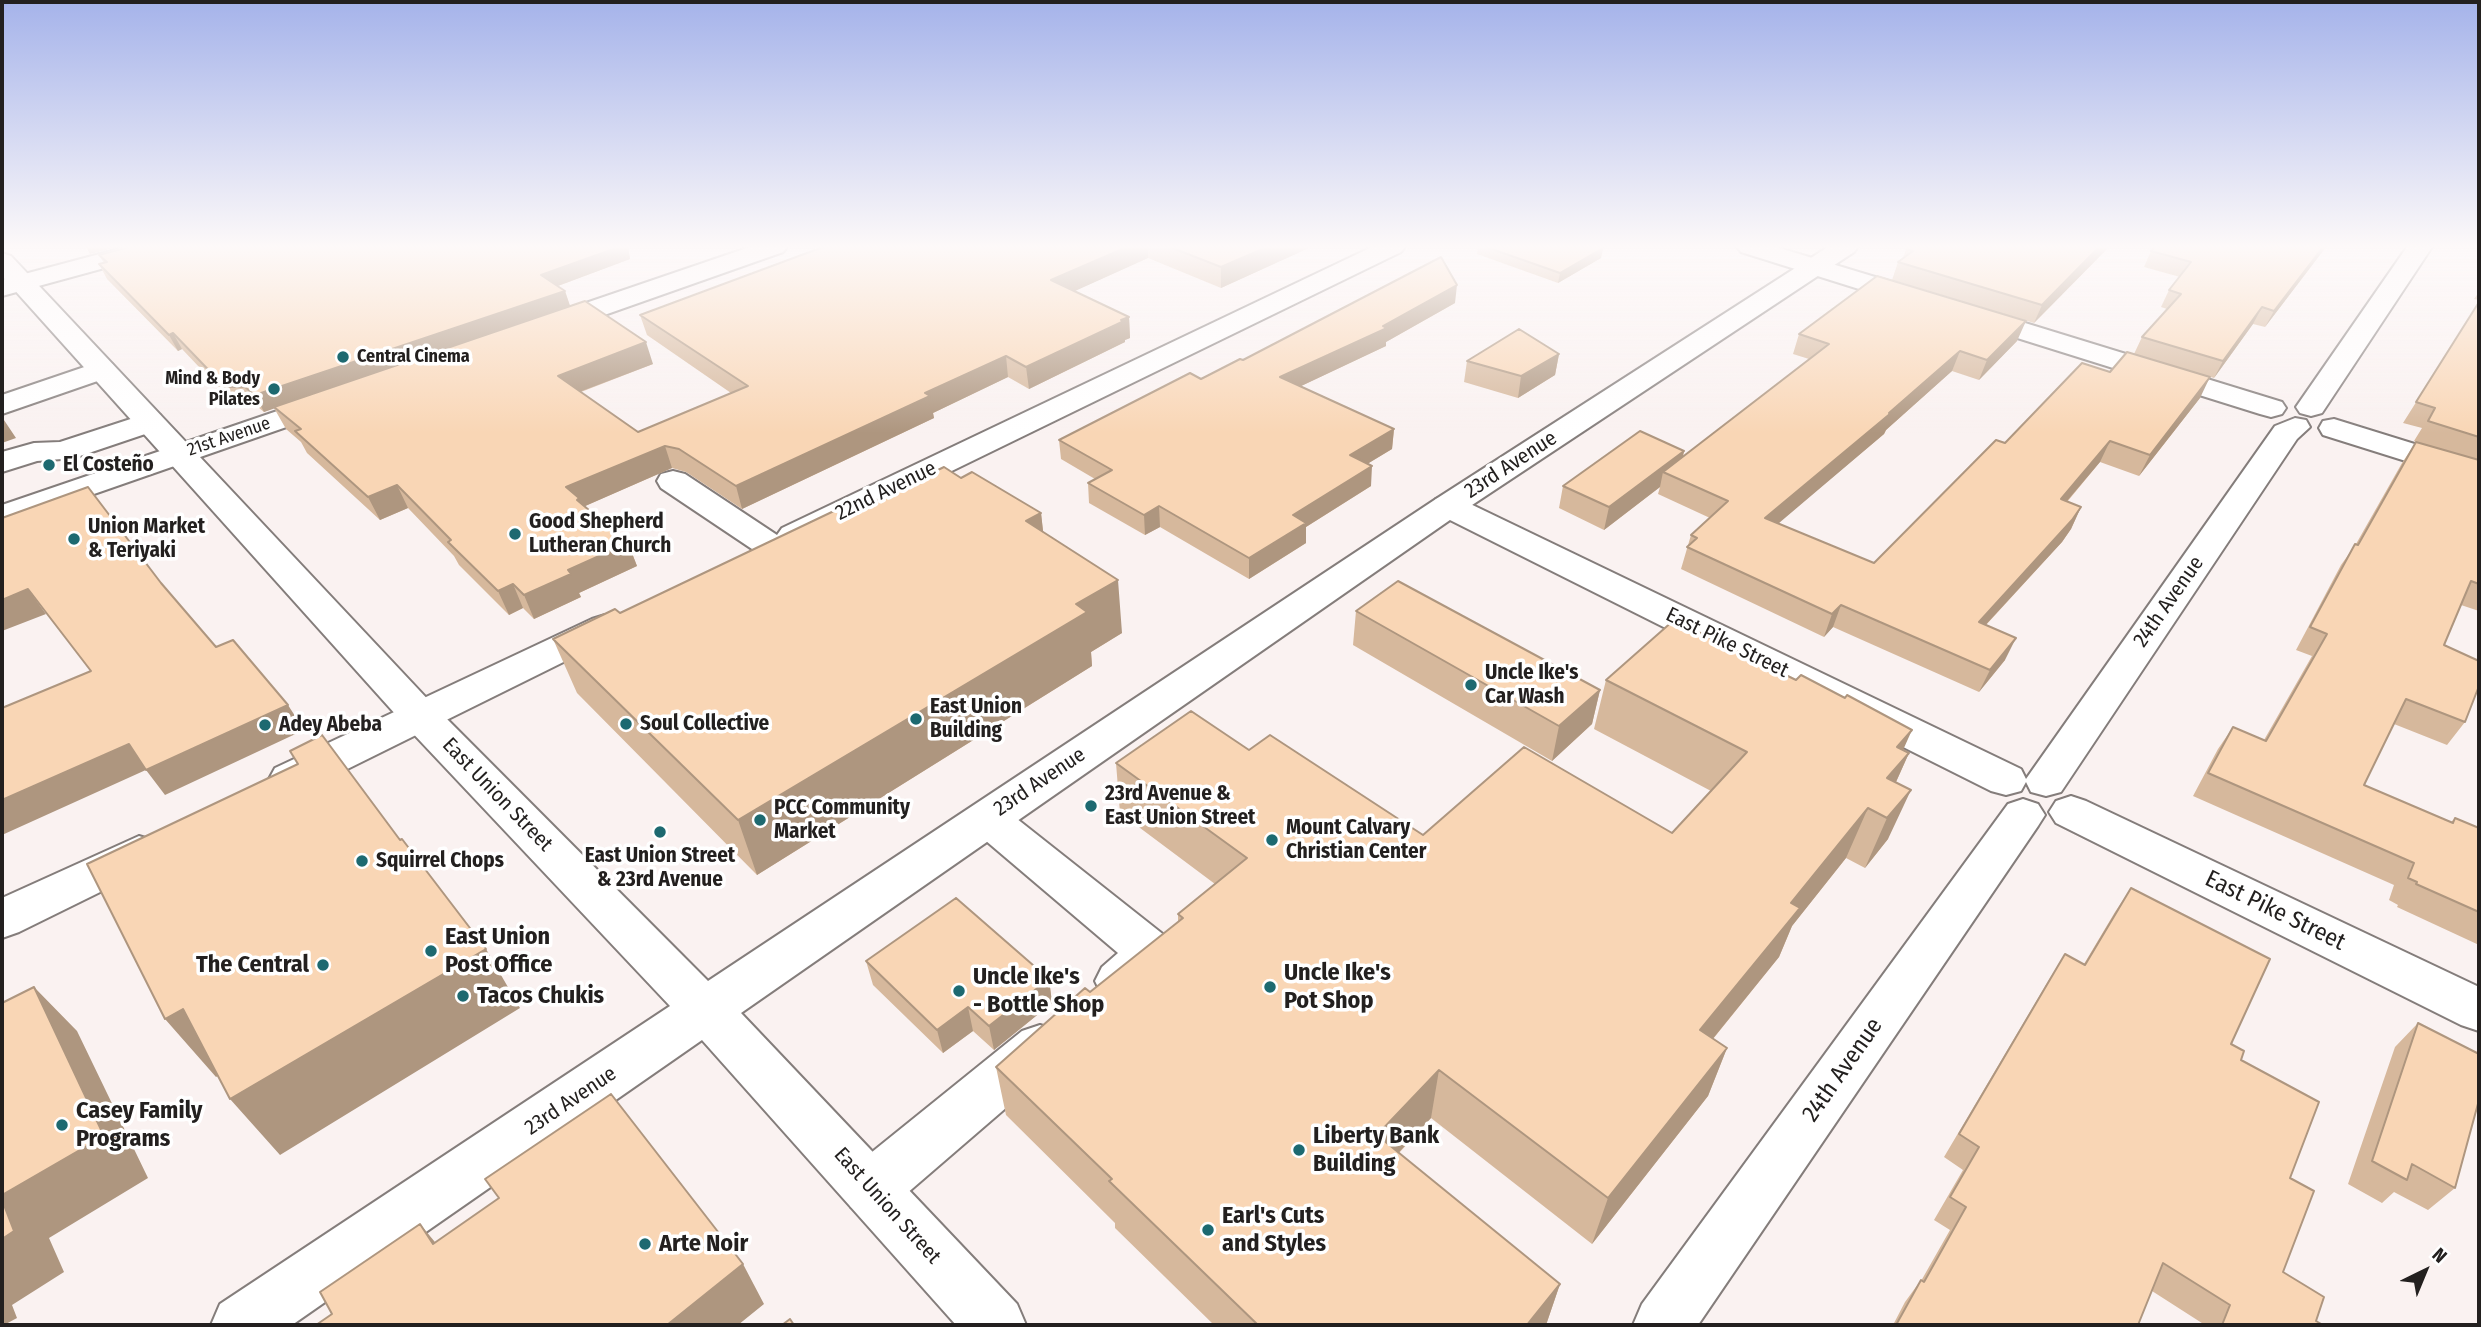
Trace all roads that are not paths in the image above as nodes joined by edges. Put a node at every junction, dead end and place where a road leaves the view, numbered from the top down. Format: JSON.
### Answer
{"nodes":[{"id":1,"x":37,"y":309,"type":"edge"},
{"id":2,"x":596,"y":309,"type":"edge"},
{"id":3,"x":1263,"y":309,"type":"edge"},
{"id":4,"x":1750,"y":309,"type":"edge"},
{"id":5,"x":1951,"y":309,"type":"edge"},
{"id":6,"x":2377,"y":309,"type":"edge"},
{"id":7,"x":524,"y":334,"type":"edge"},
{"id":8,"x":102,"y":370,"type":"junction"},
{"id":9,"x":352,"y":394,"type":"edge"},
{"id":10,"x":2,"y":405,"type":"edge"},
{"id":11,"x":2303,"y":418,"type":"junction"},
{"id":12,"x":149,"y":422,"type":"junction"},
{"id":13,"x":178,"y":454,"type":"junction"},
{"id":14,"x":2,"y":462,"type":"edge"},
{"id":15,"x":2479,"y":474,"type":"edge"},
{"id":16,"x":674,"y":481,"type":"dead end"},
{"id":17,"x":1448,"y":506,"type":"junction"},
{"id":18,"x":2,"y":516,"type":"edge"},
{"id":19,"x":770,"y":546,"type":"junction"},
{"id":20,"x":734,"y":564,"type":"edge"},
{"id":21,"x":637,"y":611,"type":"edge"},
{"id":22,"x":420,"y":716,"type":"junction"},
{"id":23,"x":2036,"y":797,"type":"junction"},
{"id":24,"x":249,"y":799,"type":"edge"},
{"id":25,"x":987,"y":818,"type":"junction"},
{"id":26,"x":175,"y":835,"type":"edge"},
{"id":27,"x":2,"y":919,"type":"edge"},
{"id":28,"x":705,"y":1010,"type":"junction"},
{"id":29,"x":2479,"y":1010,"type":"edge"},
{"id":30,"x":871,"y":1188,"type":"junction"},
{"id":31,"x":241,"y":1325,"type":"edge"},
{"id":32,"x":996,"y":1325,"type":"edge"},
{"id":33,"x":1663,"y":1325,"type":"edge"}],
"edges":[{"from":1,"to":8,"type":"street","name":"East Union Street"},
{"from":2,"to":7,"type":"street"},
{"from":3,"to":19,"type":"street","name":"22nd Avenue"},
{"from":4,"to":17,"type":"street","name":"23rd Avenue"},
{"from":5,"to":11,"type":"street"},
{"from":6,"to":11,"type":"street","name":"24th Avenue"},
{"from":8,"to":10,"type":"street"},
{"from":8,"to":12,"type":"street","name":"East Union Street"},
{"from":9,"to":13,"type":"street","name":"21st Avenue"},
{"from":11,"to":15,"type":"street"},
{"from":11,"to":23,"type":"street","name":"24th Avenue"},
{"from":12,"to":13,"type":"street","name":"East Union Street"},
{"from":12,"to":14,"type":"street"},
{"from":13,"to":18,"type":"street","name":"21st Avenue"},
{"from":13,"to":22,"type":"street","name":"East Union Street"},
{"from":16,"to":19,"type":"street"},
{"from":17,"to":23,"type":"street","name":"East Pike Street"},
{"from":17,"to":25,"type":"street","name":"23rd Avenue"},
{"from":19,"to":20,"type":"street","name":"22nd Avenue"},
{"from":21,"to":22,"type":"street"},
{"from":22,"to":24,"type":"street"},
{"from":22,"to":28,"type":"street","name":"East Union Street"},
{"from":23,"to":29,"type":"street","name":"East Pike Street"},
{"from":23,"to":33,"type":"street","name":"24th Avenue"},
{"from":25,"to":28,"type":"street","name":"23rd Avenue"},
{"from":25,"to":30,"type":"street"},
{"from":26,"to":27,"type":"street"},
{"from":28,"to":30,"type":"street","name":"East Union Street"},
{"from":28,"to":31,"type":"street","name":"23rd Avenue"},
{"from":30,"to":32,"type":"street","name":"East Union Street"}]}
